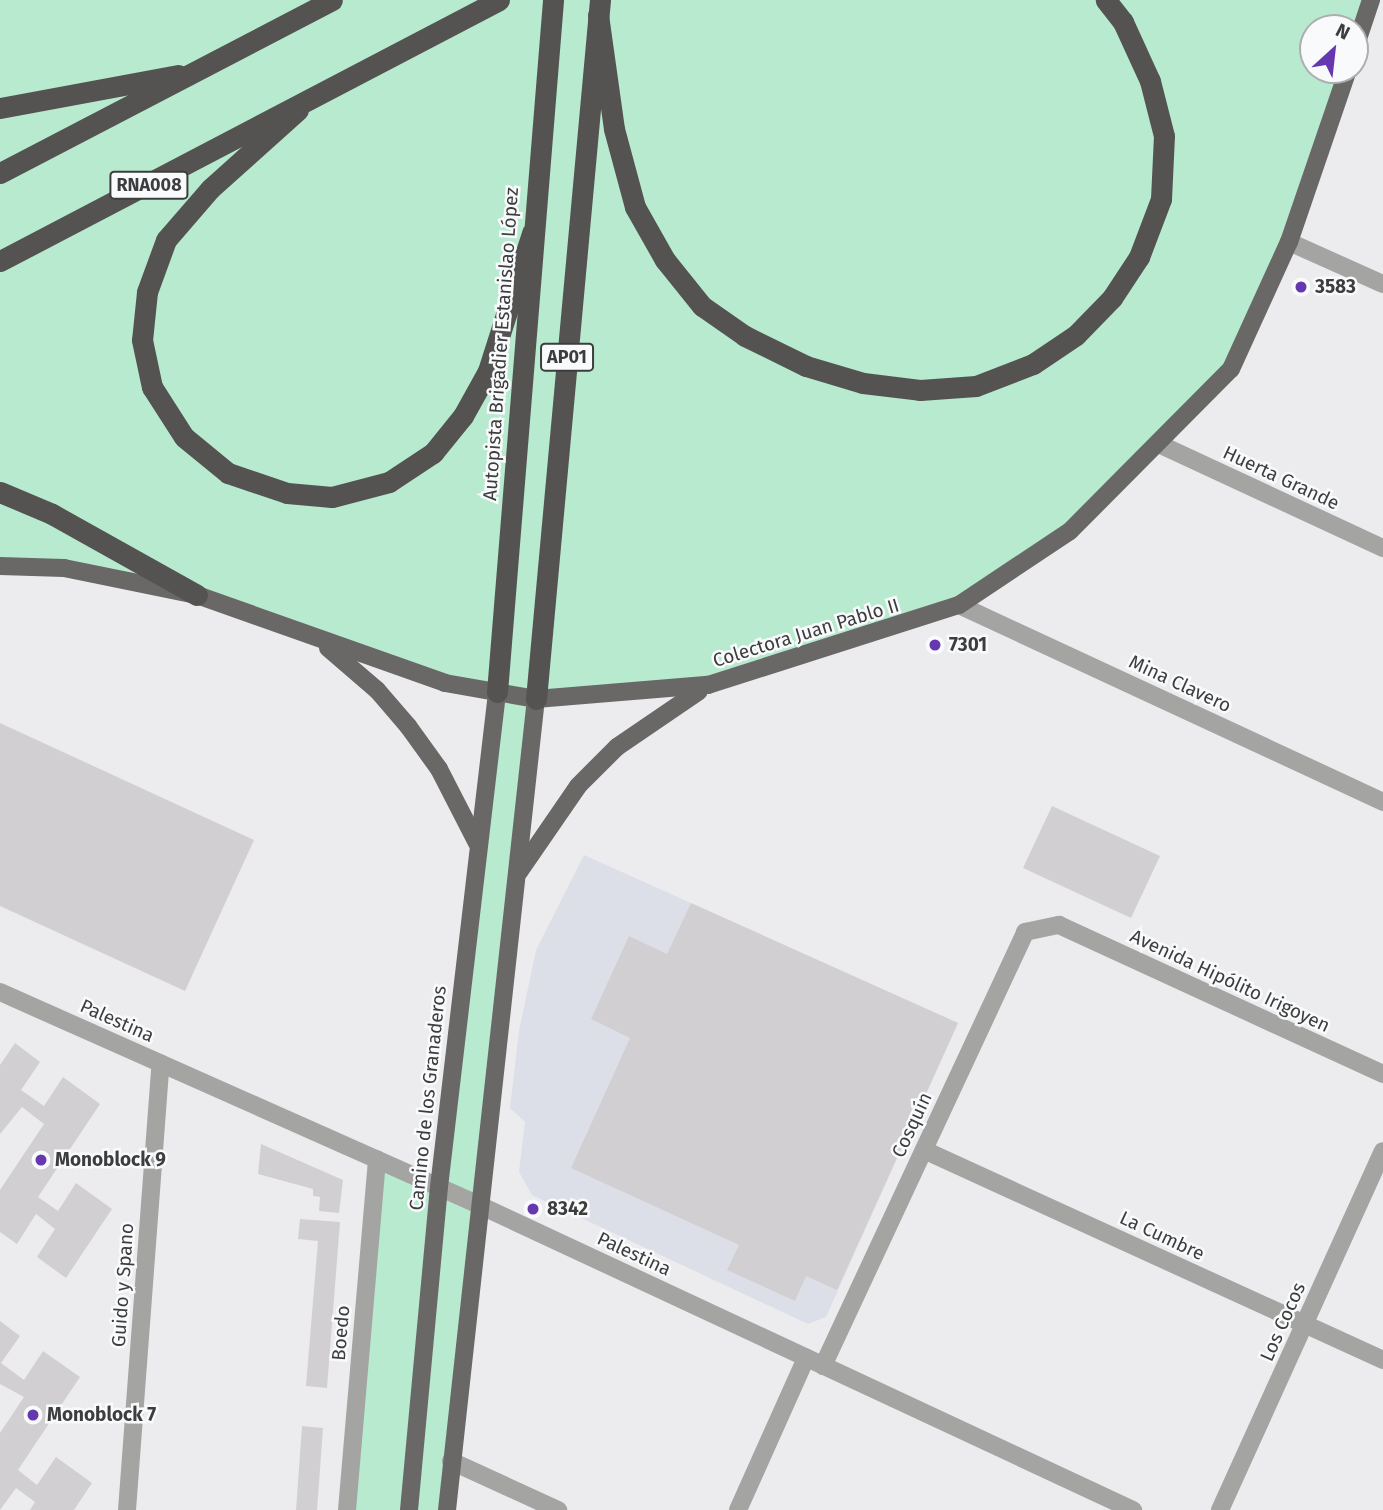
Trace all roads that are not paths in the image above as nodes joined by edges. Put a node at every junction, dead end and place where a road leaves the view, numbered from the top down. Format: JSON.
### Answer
{"nodes":[{"id":1,"x":332,"y":0,"type":"edge"},
{"id":2,"x":499,"y":0,"type":"edge"},
{"id":3,"x":554,"y":0,"type":"edge"},
{"id":4,"x":1106,"y":0,"type":"edge"},
{"id":5,"x":599,"y":8,"type":"edge"},
{"id":6,"x":201,"y":71,"type":"junction"},
{"id":7,"x":1343,"y":84,"type":"edge"},
{"id":8,"x":0,"y":108,"type":"edge"},
{"id":9,"x":298,"y":110,"type":"junction"},
{"id":10,"x":0,"y":173,"type":"edge"},
{"id":11,"x":532,"y":233,"type":"junction"},
{"id":12,"x":1289,"y":242,"type":"junction"},
{"id":13,"x":0,"y":261,"type":"edge"},
{"id":14,"x":1383,"y":284,"type":"edge"},
{"id":15,"x":1161,"y":445,"type":"junction"},
{"id":16,"x":0,"y":492,"type":"edge"},
{"id":17,"x":1383,"y":548,"type":"edge"},
{"id":18,"x":0,"y":566,"type":"edge"},
{"id":19,"x":197,"y":595,"type":"junction"},
{"id":20,"x":959,"y":605,"type":"junction"},
{"id":21,"x":320,"y":641,"type":"junction"},
{"id":22,"x":708,"y":685,"type":"junction"},
{"id":23,"x":497,"y":692,"type":"junction"},
{"id":24,"x":536,"y":699,"type":"junction"},
{"id":25,"x":1383,"y":802,"type":"edge"},
{"id":26,"x":478,"y":846,"type":"junction"},
{"id":27,"x":515,"y":878,"type":"junction"},
{"id":28,"x":1059,"y":925,"type":"joint"},
{"id":29,"x":0,"y":992,"type":"edge"},
{"id":30,"x":161,"y":1063,"type":"junction"},
{"id":31,"x":1383,"y":1074,"type":"edge"},
{"id":32,"x":923,"y":1150,"type":"junction"},
{"id":33,"x":1383,"y":1151,"type":"edge"},
{"id":34,"x":377,"y":1159,"type":"junction"},
{"id":35,"x":439,"y":1187,"type":"junction"},
{"id":36,"x":477,"y":1204,"type":"junction"},
{"id":37,"x":1305,"y":1324,"type":"junction"},
{"id":38,"x":806,"y":1358,"type":"junction"},
{"id":39,"x":1383,"y":1360,"type":"edge"},
{"id":40,"x":824,"y":1366,"type":"junction"},
{"id":41,"x":451,"y":1461,"type":"junction"},
{"id":42,"x":127,"y":1510,"type":"edge"},
{"id":43,"x":347,"y":1510,"type":"edge"},
{"id":44,"x":409,"y":1510,"type":"edge"},
{"id":45,"x":447,"y":1510,"type":"edge"},
{"id":46,"x":558,"y":1510,"type":"edge"},
{"id":47,"x":738,"y":1510,"type":"edge"},
{"id":48,"x":1133,"y":1510,"type":"edge"},
{"id":49,"x":1220,"y":1510,"type":"edge"}],
"edges":[{"from":1,"to":6,"type":"highway"},
{"from":2,"to":9,"type":"highway","number":"RNA008"},
{"from":3,"to":11,"type":"highway","name":"Autopista Brigadier Estanislao López","number":"AP01"},
{"from":4,"to":5,"type":"highway"},
{"from":5,"to":24,"type":"highway","number":"AP01"},
{"from":6,"to":8,"type":"highway"},
{"from":6,"to":10,"type":"highway"},
{"from":7,"to":12,"type":"main road","name":"Colectora Juan Pablo II"},
{"from":9,"to":11,"type":"highway"},
{"from":9,"to":13,"type":"highway","number":"RNA008"},
{"from":11,"to":23,"type":"highway","name":"Autopista Brigadier Estanislao López","number":"AP01"},
{"from":12,"to":14,"type":"street"},
{"from":12,"to":15,"type":"main road","name":"Colectora Juan Pablo II"},
{"from":15,"to":17,"type":"street","name":"Huerta Grande"},
{"from":15,"to":20,"type":"main road","name":"Colectora Juan Pablo II"},
{"from":16,"to":19,"type":"highway"},
{"from":18,"to":19,"type":"main road","name":"Colectora Juan Pablo II"},
{"from":19,"to":21,"type":"main road","name":"Colectora Juan Pablo II"},
{"from":20,"to":22,"type":"main road","name":"Colectora Juan Pablo II"},
{"from":20,"to":25,"type":"street","name":"Mina Clavero"},
{"from":21,"to":23,"type":"main road","name":"Colectora Juan Pablo II"},
{"from":21,"to":26,"type":"main road"},
{"from":22,"to":24,"type":"main road","name":"Colectora Juan Pablo II"},
{"from":22,"to":27,"type":"main road"},
{"from":23,"to":24,"type":"main road","name":"Colectora Juan Pablo II"},
{"from":23,"to":26,"type":"main road","name":"Camino de los Granaderos"},
{"from":24,"to":27,"type":"main road"},
{"from":26,"to":35,"type":"main road","name":"Camino de los Granaderos"},
{"from":27,"to":36,"type":"main road"},
{"from":28,"to":31,"type":"street","name":"Avenida Hipólito Irigoyen"},
{"from":28,"to":32,"type":"street","name":"Cosquín"},
{"from":29,"to":30,"type":"street","name":"Palestina"},
{"from":30,"to":34,"type":"street","name":"Palestina"},
{"from":30,"to":42,"type":"street","name":"Guido y Spano"},
{"from":32,"to":37,"type":"street","name":"La Cumbre"},
{"from":32,"to":40,"type":"street","name":"Cosquín"},
{"from":33,"to":37,"type":"street","name":"Los Cocos"},
{"from":34,"to":35,"type":"street","name":"Palestina"},
{"from":34,"to":43,"type":"street","name":"Boedo"},
{"from":35,"to":36,"type":"street","name":"Palestina"},
{"from":35,"to":44,"type":"main road","name":"Camino de los Granaderos"},
{"from":36,"to":38,"type":"street","name":"Palestina"},
{"from":36,"to":41,"type":"main road"},
{"from":37,"to":39,"type":"street","name":"La Cumbre"},
{"from":37,"to":49,"type":"street","name":"Los Cocos"},
{"from":38,"to":40,"type":"street","name":"Palestina"},
{"from":38,"to":47,"type":"street"},
{"from":40,"to":48,"type":"street","name":"Palestina"},
{"from":41,"to":45,"type":"main road"},
{"from":41,"to":46,"type":"street"}]}
